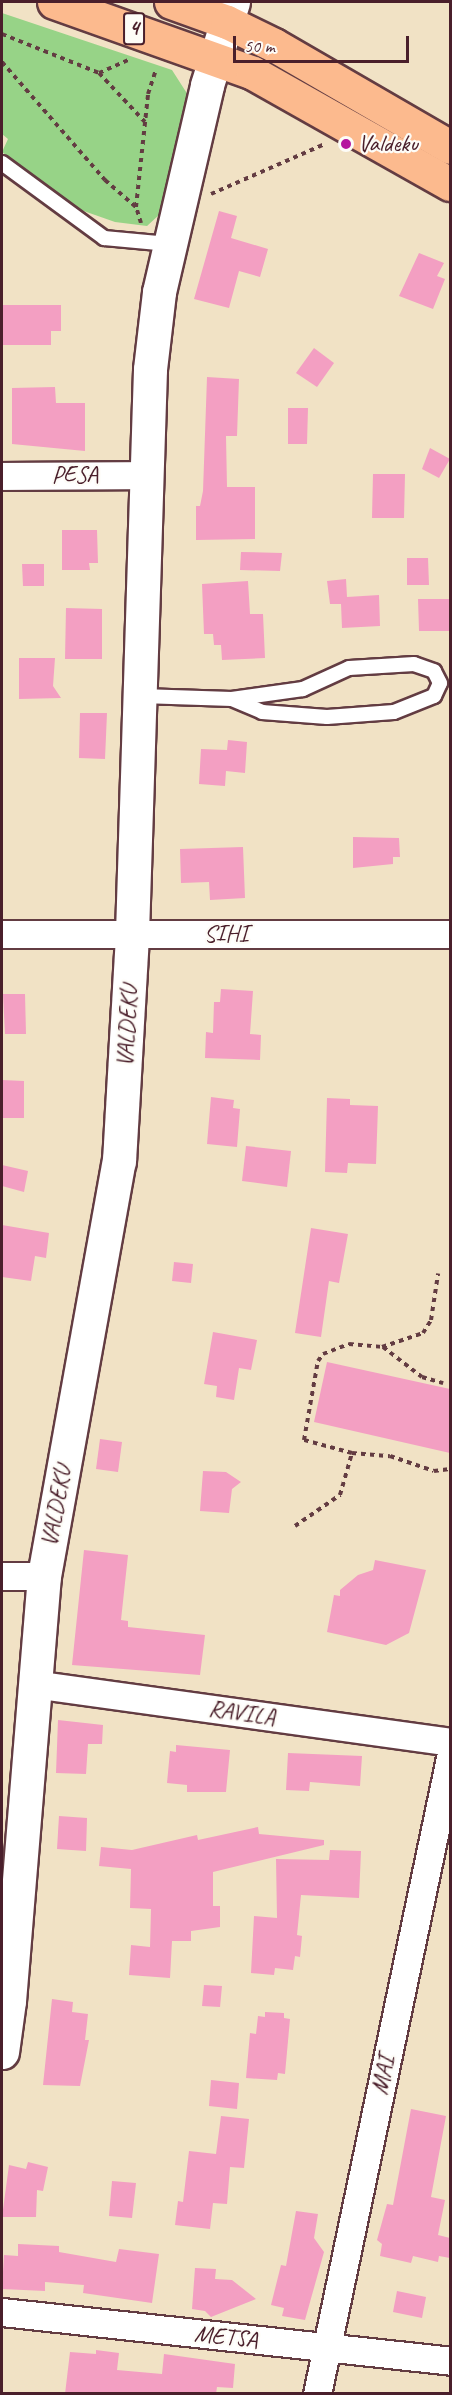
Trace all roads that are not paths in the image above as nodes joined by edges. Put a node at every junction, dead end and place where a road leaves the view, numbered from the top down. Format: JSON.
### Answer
{"nodes":[{"id":1,"x":54,"y":2,"type":"edge"},
{"id":2,"x":171,"y":2,"type":"edge"},
{"id":3,"x":230,"y":12,"type":"edge"},
{"id":4,"x":215,"y":58,"type":"junction"},
{"id":5,"x":450,"y":147,"type":"edge"},
{"id":6,"x":2,"y":163,"type":"edge"},
{"id":7,"x":450,"y":184,"type":"edge"},
{"id":8,"x":158,"y":243,"type":"junction"},
{"id":9,"x":148,"y":475,"type":"junction"},
{"id":10,"x":2,"y":476,"type":"edge"},
{"id":11,"x":141,"y":696,"type":"junction"},
{"id":12,"x":232,"y":699,"type":"junction"},
{"id":13,"x":132,"y":933,"type":"junction"},
{"id":14,"x":2,"y":934,"type":"edge"},
{"id":15,"x":450,"y":934,"type":"edge"},
{"id":16,"x":2,"y":1576,"type":"edge"},
{"id":17,"x":44,"y":1576,"type":"junction"},
{"id":18,"x":33,"y":1684,"type":"junction"},
{"id":19,"x":450,"y":1742,"type":"edge"},
{"id":20,"x":450,"y":1758,"type":"edge"},
{"id":21,"x":2,"y":2052,"type":"edge"},
{"id":22,"x":2,"y":2312,"type":"edge"},
{"id":23,"x":326,"y":2348,"type":"junction"},
{"id":24,"x":450,"y":2361,"type":"edge"},
{"id":25,"x":317,"y":2394,"type":"edge"}],
"edges":[{"from":1,"to":4,"type":"highway","number":"4"},
{"from":2,"to":3,"type":"highway","number":"4"},
{"from":3,"to":4,"type":"street","name":"VALDEKU"},
{"from":3,"to":5,"type":"highway","number":"4"},
{"from":4,"to":7,"type":"highway","number":"4"},
{"from":4,"to":8,"type":"street","name":"VALDEKU"},
{"from":6,"to":8,"type":"lane"},
{"from":8,"to":9,"type":"street","name":"VALDEKU"},
{"from":9,"to":10,"type":"street","name":"PESA"},
{"from":9,"to":11,"type":"street","name":"VALDEKU"},
{"from":11,"to":12,"type":"lane"},
{"from":11,"to":13,"type":"street","name":"VALDEKU"},
{"from":12,"to":12,"type":"lane"},
{"from":13,"to":14,"type":"street","name":"SIHI"},
{"from":13,"to":15,"type":"street","name":"SIHI"},
{"from":13,"to":17,"type":"street","name":"VALDEKU"},
{"from":16,"to":17,"type":"street"},
{"from":17,"to":18,"type":"street","name":"VALDEKU"},
{"from":18,"to":19,"type":"street","name":"RAVILA"},
{"from":18,"to":21,"type":"street","name":"VALDEKU"},
{"from":20,"to":23,"type":"street","name":"MAI"},
{"from":22,"to":23,"type":"street","name":"METSA"},
{"from":23,"to":24,"type":"street","name":"METSA"},
{"from":23,"to":25,"type":"street","name":"MAI"}]}
